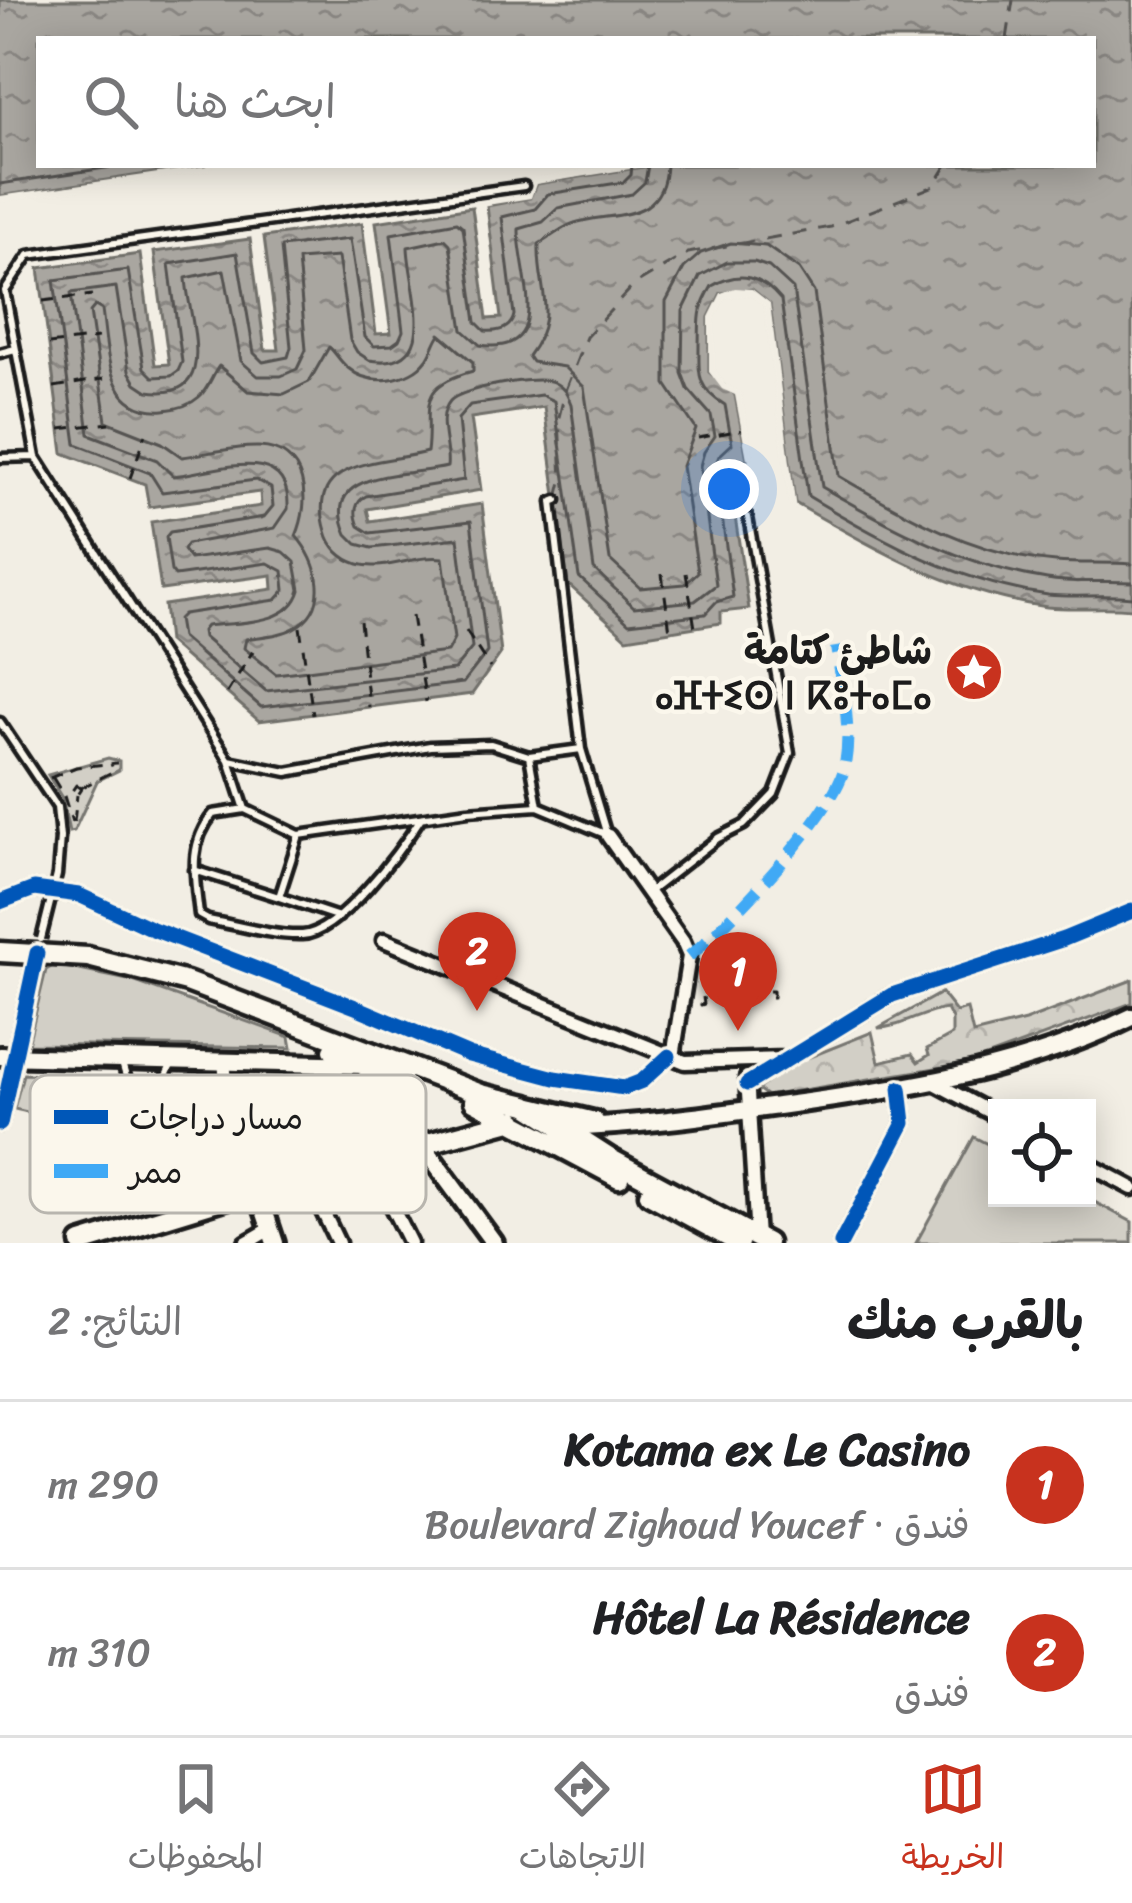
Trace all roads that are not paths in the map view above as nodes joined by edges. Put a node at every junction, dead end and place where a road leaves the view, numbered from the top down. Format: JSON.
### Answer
{"nodes":[{"id":1,"x":524,"y":186,"type":"dead end"},
{"id":2,"x":15,"y":349,"type":"junction"},
{"id":3,"x":0,"y":353,"type":"edge"},
{"id":4,"x":36,"y":457,"type":"junction"},
{"id":5,"x":0,"y":458,"type":"edge"},
{"id":6,"x":557,"y":500,"type":"dead end"},
{"id":7,"x":748,"y":517,"type":"dead end"},
{"id":8,"x":0,"y":722,"type":"edge"},
{"id":9,"x":580,"y":749,"type":"junction"},
{"id":10,"x":529,"y":755,"type":"junction"},
{"id":11,"x":229,"y":760,"type":"junction"},
{"id":12,"x":538,"y":806,"type":"junction"},
{"id":13,"x":245,"y":809,"type":"junction"},
{"id":14,"x":422,"y":816,"type":"junction"},
{"id":15,"x":299,"y":835,"type":"junction"},
{"id":16,"x":608,"y":836,"type":"junction"},
{"id":17,"x":194,"y":870,"type":"junction"},
{"id":18,"x":646,"y":895,"type":"junction"},
{"id":19,"x":279,"y":897,"type":"junction"},
{"id":20,"x":0,"y":902,"type":"edge"},
{"id":21,"x":1132,"y":911,"type":"edge"},
{"id":22,"x":339,"y":917,"type":"junction"},
{"id":23,"x":384,"y":940,"type":"dead end"},
{"id":24,"x":39,"y":946,"type":"junction"},
{"id":25,"x":0,"y":952,"type":"edge"},
{"id":26,"x":1132,"y":1017,"type":"edge"},
{"id":27,"x":282,"y":1019,"type":"junction"},
{"id":28,"x":336,"y":1052,"type":"junction"},
{"id":29,"x":7,"y":1056,"type":"edge"},
{"id":30,"x":671,"y":1057,"type":"junction"},
{"id":31,"x":364,"y":1058,"type":"junction"},
{"id":32,"x":787,"y":1059,"type":"junction"},
{"id":33,"x":121,"y":1060,"type":"junction"},
{"id":34,"x":173,"y":1060,"type":"junction"},
{"id":35,"x":224,"y":1061,"type":"junction"},
{"id":36,"x":291,"y":1061,"type":"junction"},
{"id":37,"x":746,"y":1064,"type":"junction"},
{"id":38,"x":125,"y":1075,"type":"edge"},
{"id":39,"x":167,"y":1075,"type":"edge"},
{"id":40,"x":225,"y":1075,"type":"edge"},
{"id":41,"x":375,"y":1075,"type":"edge"},
{"id":42,"x":419,"y":1075,"type":"edge"},
{"id":43,"x":426,"y":1077,"type":"edge"},
{"id":44,"x":933,"y":1082,"type":"junction"},
{"id":45,"x":747,"y":1084,"type":"junction"},
{"id":46,"x":900,"y":1088,"type":"junction"},
{"id":47,"x":749,"y":1110,"type":"junction"},
{"id":48,"x":988,"y":1111,"type":"edge"},
{"id":49,"x":519,"y":1117,"type":"junction"},
{"id":50,"x":0,"y":1124,"type":"edge"},
{"id":51,"x":619,"y":1126,"type":"junction"},
{"id":52,"x":562,"y":1128,"type":"junction"},
{"id":53,"x":426,"y":1143,"type":"edge"},
{"id":54,"x":426,"y":1150,"type":"edge"},
{"id":55,"x":611,"y":1160,"type":"junction"},
{"id":56,"x":1096,"y":1169,"type":"edge"},
{"id":57,"x":1132,"y":1188,"type":"edge"},
{"id":58,"x":179,"y":1213,"type":"edge"},
{"id":59,"x":324,"y":1213,"type":"edge"},
{"id":60,"x":395,"y":1213,"type":"edge"},
{"id":61,"x":272,"y":1236,"type":"edge"},
{"id":62,"x":754,"y":1241,"type":"edge"},
{"id":63,"x":81,"y":1243,"type":"edge"},
{"id":64,"x":246,"y":1243,"type":"edge"},
{"id":65,"x":338,"y":1243,"type":"edge"},
{"id":66,"x":410,"y":1243,"type":"edge"},
{"id":67,"x":494,"y":1243,"type":"edge"},
{"id":68,"x":841,"y":1243,"type":"edge"}],
"edges":[{"from":1,"to":2,"type":"lane"},
{"from":2,"to":3,"type":"lane"},
{"from":2,"to":4,"type":"lane"},
{"from":4,"to":5,"type":"lane"},
{"from":4,"to":11,"type":"lane"},
{"from":6,"to":9,"type":"lane"},
{"from":7,"to":18,"type":"lane"},
{"from":8,"to":24,"type":"lane","bridge":true},
{"from":9,"to":10,"type":"lane"},
{"from":9,"to":16,"type":"lane"},
{"from":10,"to":11,"type":"lane"},
{"from":10,"to":12,"type":"lane"},
{"from":11,"to":13,"type":"lane"},
{"from":12,"to":14,"type":"lane"},
{"from":12,"to":16,"type":"lane"},
{"from":13,"to":15,"type":"lane"},
{"from":13,"to":17,"type":"lane"},
{"from":14,"to":15,"type":"lane"},
{"from":14,"to":22,"type":"lane"},
{"from":15,"to":19,"type":"lane"},
{"from":16,"to":18,"type":"street"},
{"from":17,"to":19,"type":"lane"},
{"from":17,"to":22,"type":"lane"},
{"from":18,"to":30,"type":"street"},
{"from":19,"to":22,"type":"lane"},
{"from":20,"to":30,"type":"street"},
{"from":21,"to":32,"type":"street"},
{"from":23,"to":30,"type":"street"},
{"from":24,"to":25,"type":"main road"},
{"from":24,"to":27,"type":"main road"},
{"from":24,"to":29,"type":"street"},
{"from":26,"to":44,"type":"main road"},
{"from":27,"to":28,"type":"main road"},
{"from":27,"to":31,"type":"main road"},
{"from":28,"to":31,"type":"main road"},
{"from":28,"to":36,"type":"main road"},
{"from":29,"to":33,"type":"main road"},
{"from":29,"to":50,"type":"street"},
{"from":30,"to":37,"type":"street"},
{"from":31,"to":36,"type":"main road"},
{"from":31,"to":41,"type":"main road"},
{"from":31,"to":42,"type":"main road"},
{"from":32,"to":37,"type":"street"},
{"from":32,"to":45,"type":"street"},
{"from":33,"to":34,"type":"main road"},
{"from":33,"to":38,"type":"lane"},
{"from":34,"to":35,"type":"main road"},
{"from":34,"to":39,"type":"lane"},
{"from":35,"to":36,"type":"main road"},
{"from":35,"to":40,"type":"street"},
{"from":37,"to":45,"type":"street"},
{"from":43,"to":49,"type":"main road"},
{"from":44,"to":46,"type":"main road"},
{"from":44,"to":48,"type":"street"},
{"from":45,"to":47,"type":"street"},
{"from":46,"to":47,"type":"main road"},
{"from":46,"to":68,"type":"street"},
{"from":47,"to":51,"type":"main road"},
{"from":47,"to":62,"type":"street"},
{"from":49,"to":51,"type":"main road"},
{"from":49,"to":52,"type":"main road"},
{"from":49,"to":53,"type":"main road"},
{"from":49,"to":62,"type":"main road"},
{"from":51,"to":52,"type":"main road"},
{"from":51,"to":55,"type":"main road"},
{"from":52,"to":55,"type":"main road"},
{"from":54,"to":67,"type":"main road"},
{"from":55,"to":62,"type":"main road"},
{"from":56,"to":57,"type":"street"},
{"from":58,"to":63,"type":"main road"},
{"from":59,"to":65,"type":"street"},
{"from":60,"to":66,"type":"street"},
{"from":61,"to":64,"type":"street"}]}
